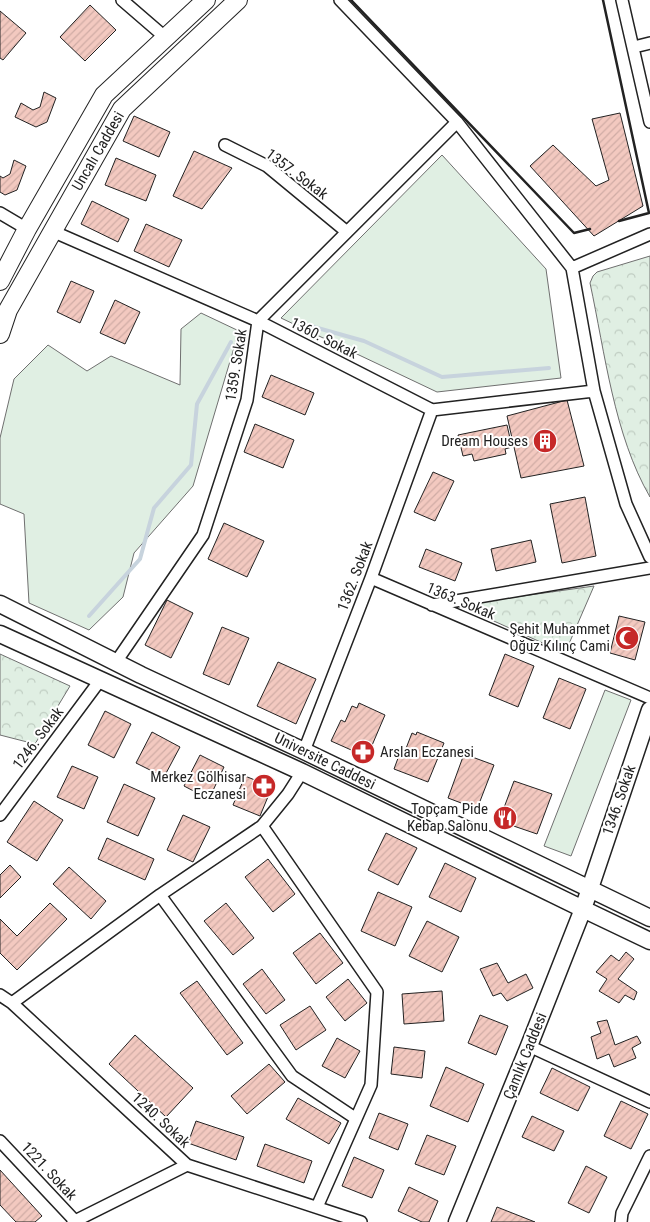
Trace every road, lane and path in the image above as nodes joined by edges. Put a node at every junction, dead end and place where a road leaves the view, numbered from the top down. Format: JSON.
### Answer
{"nodes":[{"id":1,"x":122,"y":0,"type":"edge"},
{"id":2,"x":206,"y":0,"type":"edge"},
{"id":3,"x":238,"y":0,"type":"edge"},
{"id":4,"x":340,"y":0,"type":"edge"},
{"id":5,"x":622,"y":0,"type":"edge"},
{"id":6,"x":166,"y":38,"type":"junction"},
{"id":7,"x":650,"y":43,"type":"edge"},
{"id":8,"x":634,"y":47,"type":"junction"},
{"id":9,"x":457,"y":122,"type":"junction"},
{"id":10,"x":650,"y":122,"type":"edge"},
{"id":11,"x":225,"y":145,"type":"dead end"},
{"id":12,"x":0,"y":213,"type":"edge"},
{"id":13,"x":27,"y":229,"type":"junction"},
{"id":14,"x":52,"y":231,"type":"junction"},
{"id":15,"x":347,"y":232,"type":"junction"},
{"id":16,"x":650,"y":234,"type":"edge"},
{"id":17,"x":572,"y":268,"type":"junction"},
{"id":18,"x":0,"y":281,"type":"edge"},
{"id":19,"x":258,"y":321,"type":"junction"},
{"id":20,"x":0,"y":334,"type":"edge"},
{"id":21,"x":594,"y":390,"type":"junction"},
{"id":22,"x":432,"y":410,"type":"junction"},
{"id":23,"x":650,"y":557,"type":"edge"},
{"id":24,"x":650,"y":568,"type":"edge"},
{"id":25,"x":371,"y":578,"type":"junction"},
{"id":26,"x":0,"y":604,"type":"edge"},
{"id":27,"x":432,"y":605,"type":"junction"},
{"id":28,"x":0,"y":634,"type":"edge"},
{"id":29,"x":116,"y":662,"type":"junction"},
{"id":30,"x":101,"y":679,"type":"junction"},
{"id":31,"x":650,"y":698,"type":"edge"},
{"id":32,"x":650,"y":710,"type":"edge"},
{"id":33,"x":304,"y":751,"type":"junction"},
{"id":34,"x":302,"y":772,"type":"junction"},
{"id":35,"x":0,"y":815,"type":"edge"},
{"id":36,"x":262,"y":826,"type":"junction"},
{"id":37,"x":588,"y":889,"type":"junction"},
{"id":38,"x":160,"y":895,"type":"junction"},
{"id":39,"x":583,"y":910,"type":"junction"},
{"id":40,"x":650,"y":918,"type":"edge"},
{"id":41,"x":650,"y":940,"type":"edge"},
{"id":42,"x":0,"y":995,"type":"edge"},
{"id":43,"x":12,"y":1003,"type":"junction"},
{"id":44,"x":529,"y":1046,"type":"junction"},
{"id":45,"x":650,"y":1102,"type":"edge"},
{"id":46,"x":355,"y":1118,"type":"junction"},
{"id":47,"x":0,"y":1142,"type":"edge"},
{"id":48,"x":650,"y":1156,"type":"edge"},
{"id":49,"x":187,"y":1165,"type":"junction"},
{"id":50,"x":316,"y":1207,"type":"junction"},
{"id":51,"x":75,"y":1222,"type":"edge"},
{"id":52,"x":362,"y":1222,"type":"edge"},
{"id":53,"x":457,"y":1222,"type":"edge"},
{"id":54,"x":621,"y":1222,"type":"edge"}],
"edges":[{"from":1,"to":6,"type":"street"},
{"from":2,"to":6,"type":"main road","name":"Uncalı Caddesi"},
{"from":3,"to":14,"type":"main road","name":"Uncalı Caddesi"},
{"from":4,"to":9,"type":"street"},
{"from":5,"to":8,"type":"street"},
{"from":6,"to":13,"type":"main road","name":"Uncalı Caddesi"},
{"from":7,"to":8,"type":"street"},
{"from":8,"to":10,"type":"street"},
{"from":9,"to":15,"type":"street","name":"1359. Sokak"},
{"from":9,"to":17,"type":"street"},
{"from":11,"to":15,"type":"street","name":"1357. Sokak"},
{"from":12,"to":13,"type":"street"},
{"from":13,"to":18,"type":"main road","name":"Uncalı Caddesi"},
{"from":14,"to":19,"type":"street","name":"1360. Sokak"},
{"from":14,"to":20,"type":"main road","name":"Uncalı Caddesi"},
{"from":15,"to":19,"type":"street","name":"1359. Sokak"},
{"from":16,"to":17,"type":"street"},
{"from":17,"to":21,"type":"street"},
{"from":19,"to":22,"type":"street","name":"1360. Sokak"},
{"from":19,"to":29,"type":"street","name":"1359. Sokak"},
{"from":21,"to":22,"type":"street"},
{"from":21,"to":23,"type":"street"},
{"from":22,"to":25,"type":"street","name":"1362. Sokak"},
{"from":24,"to":27,"type":"street"},
{"from":25,"to":27,"type":"street","name":"1363. Sokak"},
{"from":25,"to":33,"type":"street","name":"1362. Sokak"},
{"from":26,"to":29,"type":"street","name":"Universite Caddesi"},
{"from":27,"to":31,"type":"street","name":"1363. Sokak"},
{"from":28,"to":30,"type":"street","name":"Universite Caddesi"},
{"from":29,"to":33,"type":"street","name":"Universite Caddesi"},
{"from":30,"to":34,"type":"street","name":"Universite Caddesi"},
{"from":30,"to":35,"type":"street","name":"1246. Sokak"},
{"from":32,"to":37,"type":"street","name":"1346. Sokak"},
{"from":33,"to":37,"type":"street","name":"Universite Caddesi"},
{"from":34,"to":36,"type":"street"},
{"from":34,"to":39,"type":"street","name":"Universite Caddesi"},
{"from":36,"to":38,"type":"street"},
{"from":36,"to":46,"type":"street"},
{"from":37,"to":39,"type":"street","name":"Çamlık Caddesi"},
{"from":37,"to":40,"type":"street","name":"Universite Caddesi"},
{"from":38,"to":43,"type":"street"},
{"from":38,"to":46,"type":"street"},
{"from":39,"to":41,"type":"street","name":"Universite Caddesi"},
{"from":39,"to":44,"type":"street","name":"Çamlık Caddesi"},
{"from":42,"to":43,"type":"street","name":"1240. Sokak"},
{"from":43,"to":49,"type":"street","name":"1240. Sokak"},
{"from":44,"to":45,"type":"street"},
{"from":44,"to":53,"type":"street","name":"Çamlık Caddesi"},
{"from":46,"to":50,"type":"street"},
{"from":47,"to":51,"type":"street","name":"1221. Sokak"},
{"from":48,"to":54,"type":"street"},
{"from":49,"to":50,"type":"street","name":"1240. Sokak"},
{"from":49,"to":51,"type":"street"},
{"from":50,"to":52,"type":"street","name":"1240. Sokak"}]}
